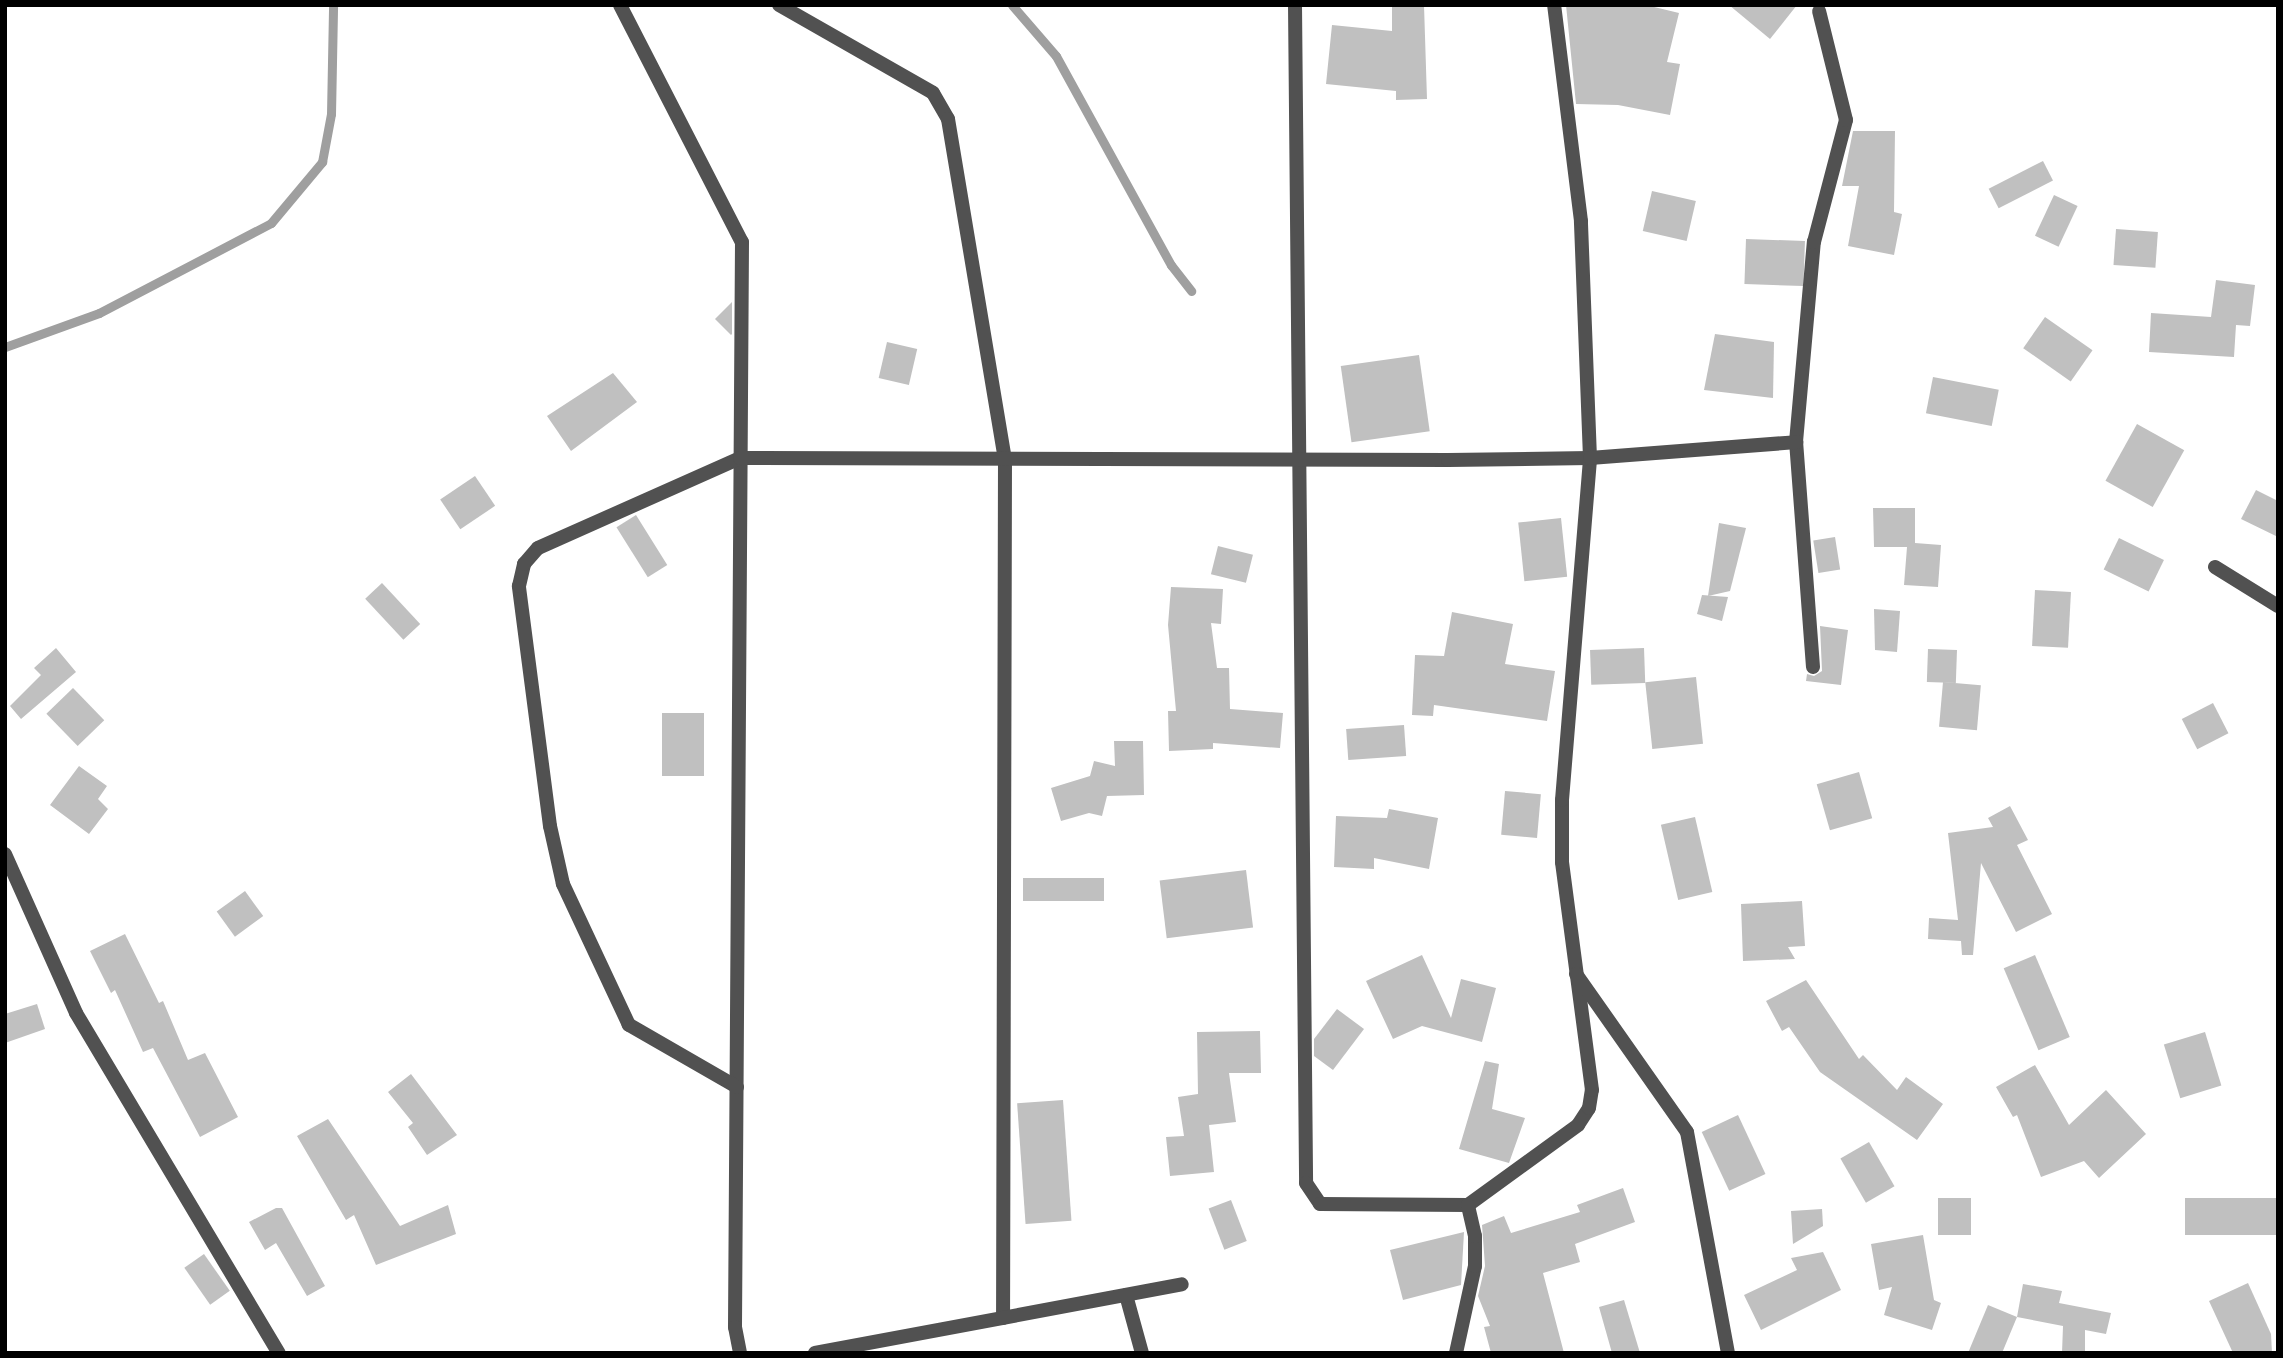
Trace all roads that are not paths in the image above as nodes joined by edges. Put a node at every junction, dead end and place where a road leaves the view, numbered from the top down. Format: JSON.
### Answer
{"nodes":[{"id":1,"x":620,"y":5,"type":"edge"},
{"id":2,"x":779,"y":5,"type":"edge"},
{"id":3,"x":1295,"y":5,"type":"edge"},
{"id":4,"x":1554,"y":5,"type":"edge"},
{"id":5,"x":1819,"y":11,"type":"dead end"},
{"id":6,"x":1796,"y":442,"type":"junction"},
{"id":7,"x":1300,"y":457,"type":"junction"},
{"id":8,"x":740,"y":458,"type":"junction"},
{"id":9,"x":1005,"y":458,"type":"junction"},
{"id":10,"x":1590,"y":458,"type":"junction"},
{"id":11,"x":2215,"y":567,"type":"dead end"},
{"id":12,"x":2278,"y":606,"type":"edge"},
{"id":13,"x":1813,"y":667,"type":"dead end"},
{"id":14,"x":5,"y":854,"type":"edge"},
{"id":15,"x":1574,"y":972,"type":"junction"},
{"id":16,"x":737,"y":1087,"type":"junction"},
{"id":17,"x":1468,"y":1205,"type":"junction"},
{"id":18,"x":1182,"y":1284,"type":"dead end"},
{"id":19,"x":1126,"y":1295,"type":"junction"},
{"id":20,"x":1003,"y":1318,"type":"junction"},
{"id":21,"x":279,"y":1353,"type":"edge"},
{"id":22,"x":740,"y":1353,"type":"edge"},
{"id":23,"x":815,"y":1353,"type":"edge"},
{"id":24,"x":1142,"y":1353,"type":"edge"},
{"id":25,"x":1456,"y":1353,"type":"edge"},
{"id":26,"x":1728,"y":1353,"type":"edge"}],
"edges":[{"from":1,"to":8,"type":"street"},
{"from":2,"to":9,"type":"street"},
{"from":3,"to":7,"type":"street"},
{"from":4,"to":10,"type":"street"},
{"from":5,"to":6,"type":"street"},
{"from":6,"to":10,"type":"street"},
{"from":6,"to":13,"type":"street"},
{"from":7,"to":9,"type":"street"},
{"from":7,"to":10,"type":"street"},
{"from":7,"to":17,"type":"street"},
{"from":8,"to":9,"type":"street"},
{"from":8,"to":16,"type":"street"},
{"from":8,"to":16,"type":"street"},
{"from":9,"to":20,"type":"street"},
{"from":10,"to":15,"type":"street"},
{"from":11,"to":12,"type":"street"},
{"from":14,"to":21,"type":"street"},
{"from":15,"to":17,"type":"street"},
{"from":15,"to":26,"type":"street"},
{"from":16,"to":22,"type":"street"},
{"from":17,"to":25,"type":"street"},
{"from":18,"to":19,"type":"street"},
{"from":19,"to":20,"type":"street"},
{"from":19,"to":24,"type":"street"},
{"from":20,"to":23,"type":"street"}]}
